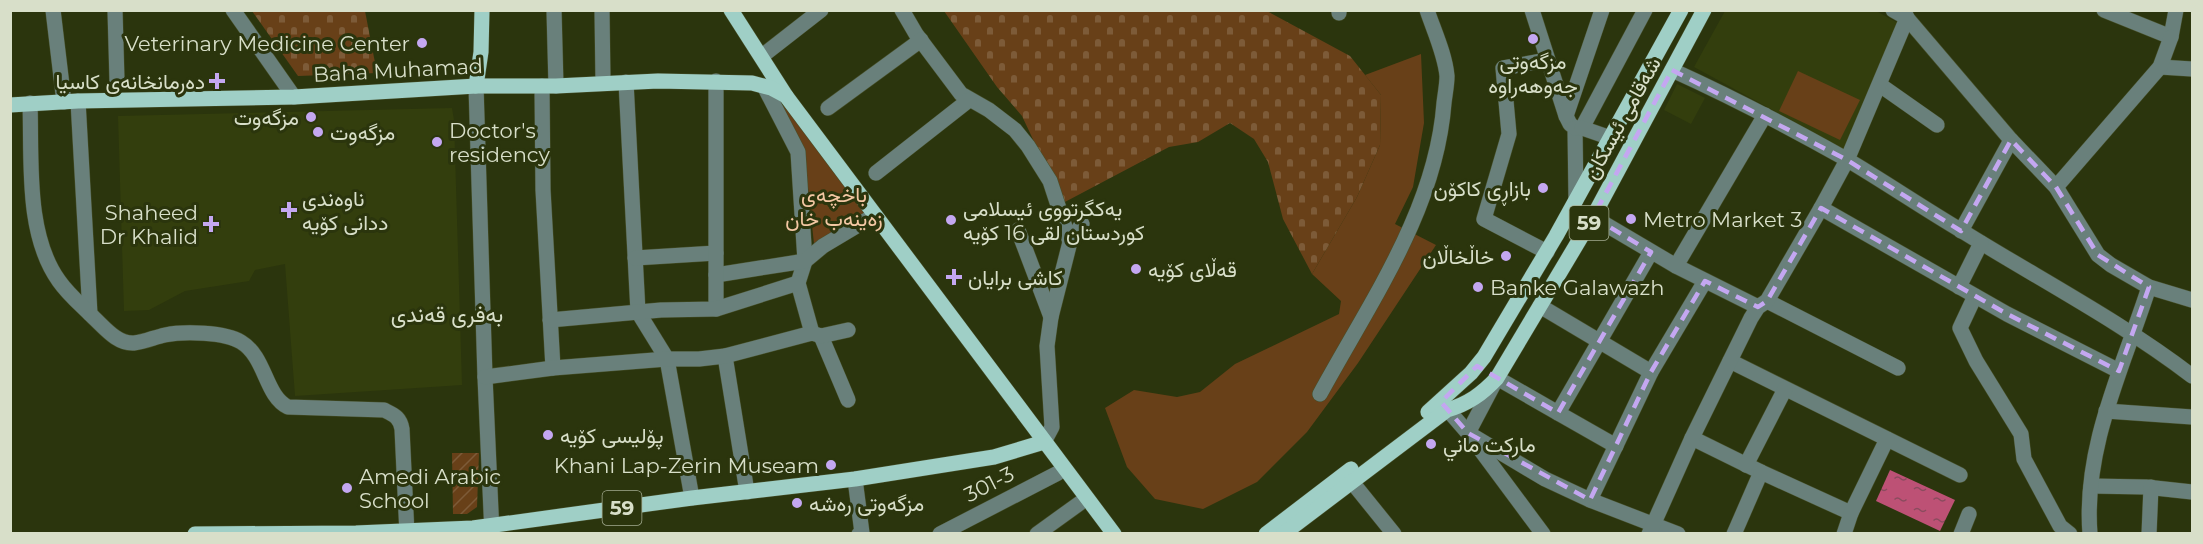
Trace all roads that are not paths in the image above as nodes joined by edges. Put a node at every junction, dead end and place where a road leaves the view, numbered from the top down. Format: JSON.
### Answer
{"nodes":[{"id":1,"x":53,"y":10,"type":"edge"},
{"id":2,"x":115,"y":10,"type":"edge"},
{"id":3,"x":233,"y":10,"type":"edge"},
{"id":4,"x":482,"y":10,"type":"edge"},
{"id":5,"x":554,"y":10,"type":"edge"},
{"id":6,"x":602,"y":10,"type":"edge"},
{"id":7,"x":731,"y":10,"type":"edge"},
{"id":8,"x":821,"y":10,"type":"edge"},
{"id":9,"x":902,"y":10,"type":"edge"},
{"id":10,"x":1427,"y":10,"type":"edge"},
{"id":11,"x":1532,"y":10,"type":"edge"},
{"id":12,"x":1602,"y":10,"type":"edge"},
{"id":13,"x":1646,"y":10,"type":"edge"},
{"id":14,"x":1681,"y":10,"type":"edge"},
{"id":15,"x":1704,"y":10,"type":"edge"},
{"id":16,"x":2104,"y":10,"type":"edge"},
{"id":17,"x":2176,"y":10,"type":"edge"},
{"id":18,"x":1901,"y":13,"type":"edge"},
{"id":19,"x":2171,"y":37,"type":"junction"},
{"id":20,"x":921,"y":40,"type":"junction"},
{"id":21,"x":762,"y":56,"type":"junction"},
{"id":22,"x":1547,"y":60,"type":"junction"},
{"id":23,"x":2160,"y":67,"type":"junction"},
{"id":24,"x":2193,"y":69,"type":"edge"},
{"id":25,"x":1672,"y":70,"type":"junction"},
{"id":26,"x":117,"y":81,"type":"dead end"},
{"id":27,"x":716,"y":81,"type":"junction"},
{"id":28,"x":603,"y":82,"type":"junction"},
{"id":29,"x":626,"y":82,"type":"junction"},
{"id":30,"x":1880,"y":85,"type":"junction"},
{"id":31,"x":476,"y":86,"type":"junction"},
{"id":32,"x":549,"y":86,"type":"junction"},
{"id":33,"x":764,"y":87,"type":"junction"},
{"id":34,"x":786,"y":96,"type":"junction"},
{"id":35,"x":294,"y":97,"type":"junction"},
{"id":36,"x":969,"y":100,"type":"junction"},
{"id":37,"x":71,"y":102,"type":"junction"},
{"id":38,"x":30,"y":103,"type":"junction"},
{"id":39,"x":10,"y":105,"type":"edge"},
{"id":40,"x":828,"y":108,"type":"dead end"},
{"id":41,"x":1766,"y":115,"type":"junction"},
{"id":42,"x":1575,"y":124,"type":"junction"},
{"id":43,"x":1937,"y":125,"type":"dead end"},
{"id":44,"x":1611,"y":138,"type":"junction"},
{"id":45,"x":2010,"y":140,"type":"junction"},
{"id":46,"x":1846,"y":160,"type":"junction"},
{"id":47,"x":876,"y":173,"type":"dead end"},
{"id":48,"x":2056,"y":187,"type":"junction"},
{"id":49,"x":1576,"y":200,"type":"junction"},
{"id":50,"x":1821,"y":208,"type":"junction"},
{"id":51,"x":875,"y":215,"type":"junction"},
{"id":52,"x":1593,"y":217,"type":"junction"},
{"id":53,"x":1082,"y":224,"type":"dead end"},
{"id":54,"x":1018,"y":230,"type":"dead end"},
{"id":55,"x":1961,"y":231,"type":"junction"},
{"id":56,"x":1070,"y":242,"type":"junction"},
{"id":57,"x":1981,"y":243,"type":"junction"},
{"id":58,"x":1547,"y":252,"type":"junction"},
{"id":59,"x":1651,"y":252,"type":"junction"},
{"id":60,"x":716,"y":254,"type":"junction"},
{"id":61,"x":635,"y":258,"type":"junction"},
{"id":62,"x":805,"y":261,"type":"junction"},
{"id":63,"x":1676,"y":266,"type":"junction"},
{"id":64,"x":716,"y":275,"type":"junction"},
{"id":65,"x":1705,"y":281,"type":"junction"},
{"id":66,"x":798,"y":284,"type":"junction"},
{"id":67,"x":1959,"y":287,"type":"junction"},
{"id":68,"x":2149,"y":287,"type":"junction"},
{"id":69,"x":1976,"y":296,"type":"junction"},
{"id":70,"x":2193,"y":300,"type":"edge"},
{"id":71,"x":1762,"y":304,"type":"junction"},
{"id":72,"x":1540,"y":306,"type":"junction"},
{"id":73,"x":716,"y":309,"type":"junction"},
{"id":74,"x":638,"y":312,"type":"junction"},
{"id":75,"x":90,"y":314,"type":"junction"},
{"id":76,"x":1051,"y":317,"type":"junction"},
{"id":77,"x":550,"y":320,"type":"junction"},
{"id":78,"x":848,"y":330,"type":"dead end"},
{"id":79,"x":2134,"y":334,"type":"junction"},
{"id":80,"x":817,"y":335,"type":"junction"},
{"id":81,"x":1599,"y":341,"type":"junction"},
{"id":82,"x":725,"y":356,"type":"junction"},
{"id":83,"x":667,"y":358,"type":"junction"},
{"id":84,"x":1730,"y":361,"type":"junction"},
{"id":85,"x":1477,"y":366,"type":"junction"},
{"id":86,"x":553,"y":368,"type":"junction"},
{"id":87,"x":1898,"y":368,"type":"dead end"},
{"id":88,"x":2120,"y":371,"type":"junction"},
{"id":89,"x":1652,"y":372,"type":"junction"},
{"id":90,"x":2193,"y":376,"type":"edge"},
{"id":91,"x":485,"y":377,"type":"junction"},
{"id":92,"x":1497,"y":378,"type":"junction"},
{"id":93,"x":1785,"y":388,"type":"junction"},
{"id":94,"x":1320,"y":394,"type":"dead end"},
{"id":95,"x":848,"y":400,"type":"dead end"},
{"id":96,"x":1444,"y":406,"type":"junction"},
{"id":97,"x":2106,"y":411,"type":"junction"},
{"id":98,"x":1558,"y":413,"type":"junction"},
{"id":99,"x":2193,"y":417,"type":"edge"},
{"id":100,"x":1468,"y":433,"type":"junction"},
{"id":101,"x":1692,"y":438,"type":"junction"},
{"id":102,"x":1887,"y":439,"type":"junction"},
{"id":103,"x":1040,"y":444,"type":"junction"},
{"id":104,"x":1616,"y":446,"type":"junction"},
{"id":105,"x":1746,"y":465,"type":"junction"},
{"id":106,"x":1761,"y":472,"type":"junction"},
{"id":107,"x":1058,"y":473,"type":"junction"},
{"id":108,"x":1960,"y":475,"type":"dead end"},
{"id":109,"x":855,"y":479,"type":"junction"},
{"id":110,"x":1352,"y":482,"type":"junction"},
{"id":111,"x":2091,"y":486,"type":"junction"},
{"id":112,"x":2151,"y":487,"type":"junction"},
{"id":113,"x":747,"y":492,"type":"junction"},
{"id":114,"x":2193,"y":492,"type":"edge"},
{"id":115,"x":692,"y":498,"type":"junction"},
{"id":116,"x":1590,"y":500,"type":"junction"},
{"id":117,"x":1080,"y":503,"type":"junction"},
{"id":118,"x":1851,"y":513,"type":"junction"},
{"id":119,"x":1969,"y":514,"type":"dead end"},
{"id":120,"x":966,"y":527,"type":"edge"},
{"id":121,"x":1651,"y":528,"type":"edge"},
{"id":122,"x":492,"y":530,"type":"edge"},
{"id":123,"x":407,"y":532,"type":"edge"},
{"id":124,"x":195,"y":534,"type":"edge"},
{"id":125,"x":859,"y":534,"type":"edge"},
{"id":126,"x":940,"y":534,"type":"edge"},
{"id":127,"x":1037,"y":534,"type":"edge"},
{"id":128,"x":1101,"y":534,"type":"edge"},
{"id":129,"x":1114,"y":534,"type":"edge"},
{"id":130,"x":1266,"y":534,"type":"edge"},
{"id":131,"x":1283,"y":534,"type":"edge"},
{"id":132,"x":1394,"y":534,"type":"edge"},
{"id":133,"x":1543,"y":534,"type":"edge"},
{"id":134,"x":1678,"y":534,"type":"edge"},
{"id":135,"x":1734,"y":534,"type":"edge"},
{"id":136,"x":1844,"y":534,"type":"edge"},
{"id":137,"x":1961,"y":534,"type":"edge"},
{"id":138,"x":2070,"y":534,"type":"edge"},
{"id":139,"x":2090,"y":534,"type":"edge"},
{"id":140,"x":2149,"y":534,"type":"edge"}],
"edges":[{"from":1,"to":37,"type":"street"},
{"from":2,"to":26,"type":"street"},
{"from":3,"to":35,"type":"street"},
{"from":4,"to":31,"type":"main road"},
{"from":5,"to":32,"type":"street"},
{"from":6,"to":28,"type":"street"},
{"from":7,"to":21,"type":"main road"},
{"from":8,"to":21,"type":"street"},
{"from":9,"to":20,"type":"street"},
{"from":10,"to":94,"type":"street"},
{"from":11,"to":22,"type":"street"},
{"from":12,"to":42,"type":"street"},
{"from":13,"to":42,"type":"street"},
{"from":14,"to":44,"type":"main road","name":"شەقامی ئیسکان","number":"59"},
{"from":15,"to":25,"type":"main road","name":"شەقامی ئیسکان","number":"59"},
{"from":16,"to":19,"type":"street"},
{"from":17,"to":19,"type":"street"},
{"from":18,"to":30,"type":"street"},
{"from":18,"to":45,"type":"street"},
{"from":19,"to":23,"type":"street"},
{"from":20,"to":36,"type":"street"},
{"from":20,"to":40,"type":"street"},
{"from":21,"to":34,"type":"main road"},
{"from":22,"to":42,"type":"street"},
{"from":22,"to":58,"type":"street"},
{"from":23,"to":24,"type":"street"},
{"from":23,"to":48,"type":"street"},
{"from":25,"to":41,"type":"street"},
{"from":25,"to":52,"type":"main road","name":"شەقامی ئیسکان","number":"59"},
{"from":27,"to":29,"type":"main road","name":"Baha Muhamad"},
{"from":27,"to":33,"type":"main road","name":"Baha Muhamad"},
{"from":27,"to":60,"type":"street"},
{"from":28,"to":29,"type":"main road","name":"Baha Muhamad"},
{"from":28,"to":32,"type":"main road","name":"Baha Muhamad"},
{"from":29,"to":61,"type":"street"},
{"from":30,"to":43,"type":"street"},
{"from":30,"to":46,"type":"street"},
{"from":31,"to":32,"type":"main road","name":"Baha Muhamad"},
{"from":31,"to":35,"type":"main road","name":"Baha Muhamad"},
{"from":31,"to":91,"type":"street"},
{"from":32,"to":77,"type":"street"},
{"from":33,"to":34,"type":"main road","name":"Baha Muhamad"},
{"from":33,"to":62,"type":"street"},
{"from":34,"to":51,"type":"main road"},
{"from":35,"to":37,"type":"main road","name":"Baha Muhamad"},
{"from":36,"to":47,"type":"street"},
{"from":36,"to":56,"type":"street"},
{"from":37,"to":38,"type":"main road","name":"Baha Muhamad"},
{"from":37,"to":75,"type":"street"},
{"from":38,"to":39,"type":"main road","name":"Baha Muhamad"},
{"from":38,"to":75,"type":"street"},
{"from":41,"to":46,"type":"street"},
{"from":41,"to":63,"type":"street"},
{"from":42,"to":44,"type":"street"},
{"from":42,"to":49,"type":"street"},
{"from":44,"to":49,"type":"main road","name":"شەقامی ئیسکان","number":"59"},
{"from":45,"to":48,"type":"street"},
{"from":45,"to":55,"type":"street"},
{"from":46,"to":50,"type":"street"},
{"from":46,"to":55,"type":"street"},
{"from":48,"to":68,"type":"street"},
{"from":49,"to":58,"type":"main road","name":"شەقامی ئیسکان","number":"59"},
{"from":50,"to":67,"type":"street"},
{"from":50,"to":71,"type":"street"},
{"from":51,"to":62,"type":"street"},
{"from":51,"to":103,"type":"main road"},
{"from":52,"to":59,"type":"street"},
{"from":52,"to":72,"type":"main road","name":"شەقامی ئیسکان","number":"59"},
{"from":53,"to":56,"type":"street"},
{"from":54,"to":76,"type":"street"},
{"from":55,"to":57,"type":"street"},
{"from":56,"to":76,"type":"street"},
{"from":57,"to":67,"type":"street"},
{"from":57,"to":79,"type":"street"},
{"from":58,"to":85,"type":"main road","name":"شەقامی ئیسکان","number":"59"},
{"from":59,"to":63,"type":"street"},
{"from":59,"to":81,"type":"street"},
{"from":60,"to":61,"type":"street"},
{"from":60,"to":64,"type":"street"},
{"from":61,"to":74,"type":"street"},
{"from":62,"to":64,"type":"street"},
{"from":62,"to":66,"type":"street"},
{"from":63,"to":65,"type":"street"},
{"from":64,"to":73,"type":"street"},
{"from":65,"to":71,"type":"street"},
{"from":65,"to":89,"type":"street"},
{"from":66,"to":73,"type":"street"},
{"from":66,"to":80,"type":"street"},
{"from":67,"to":69,"type":"street"},
{"from":68,"to":70,"type":"street"},
{"from":68,"to":79,"type":"street"},
{"from":69,"to":88,"type":"street"},
{"from":69,"to":138,"type":"street"},
{"from":71,"to":84,"type":"street"},
{"from":71,"to":87,"type":"street"},
{"from":72,"to":81,"type":"street"},
{"from":72,"to":92,"type":"main road","name":"شەقامی ئیسکان","number":"59"},
{"from":73,"to":74,"type":"street"},
{"from":74,"to":77,"type":"street"},
{"from":74,"to":83,"type":"street"},
{"from":75,"to":123,"type":"street"},
{"from":76,"to":103,"type":"street"},
{"from":77,"to":86,"type":"street"},
{"from":78,"to":80,"type":"street"},
{"from":79,"to":88,"type":"street"},
{"from":79,"to":90,"type":"street"},
{"from":80,"to":82,"type":"street"},
{"from":80,"to":95,"type":"street"},
{"from":81,"to":89,"type":"street"},
{"from":81,"to":98,"type":"street"},
{"from":82,"to":83,"type":"street"},
{"from":82,"to":113,"type":"street"},
{"from":83,"to":86,"type":"street"},
{"from":83,"to":115,"type":"street"},
{"from":84,"to":93,"type":"street"},
{"from":84,"to":101,"type":"street"},
{"from":85,"to":92,"type":"main road"},
{"from":85,"to":96,"type":"main road","name":"شەقامی ئیسکان","number":"59"},
{"from":86,"to":91,"type":"street"},
{"from":88,"to":97,"type":"street"},
{"from":89,"to":104,"type":"street"},
{"from":91,"to":122,"type":"street"},
{"from":92,"to":96,"type":"main road","name":"شەقامی ئیسکان","number":"59"},
{"from":92,"to":98,"type":"street"},
{"from":92,"to":100,"type":"street"},
{"from":93,"to":102,"type":"street"},
{"from":93,"to":105,"type":"street"},
{"from":96,"to":100,"type":"street"},
{"from":96,"to":110,"type":"main road","number":"59"},
{"from":96,"to":130,"type":"main road","number":"59"},
{"from":97,"to":99,"type":"street"},
{"from":97,"to":111,"type":"street"},
{"from":98,"to":104,"type":"street"},
{"from":100,"to":116,"type":"street"},
{"from":100,"to":133,"type":"street"},
{"from":101,"to":105,"type":"street"},
{"from":101,"to":121,"type":"street"},
{"from":102,"to":108,"type":"street"},
{"from":102,"to":118,"type":"street"},
{"from":103,"to":107,"type":"main road"},
{"from":103,"to":109,"type":"main road","number":"59"},
{"from":103,"to":129,"type":"main road"},
{"from":104,"to":116,"type":"street"},
{"from":105,"to":106,"type":"street"},
{"from":106,"to":118,"type":"street"},
{"from":106,"to":135,"type":"street"},
{"from":107,"to":117,"type":"main road"},
{"from":107,"to":120,"type":"street","name":"301-3"},
{"from":109,"to":113,"type":"main road","number":"59"},
{"from":109,"to":125,"type":"street"},
{"from":110,"to":131,"type":"main road","number":"59"},
{"from":110,"to":132,"type":"street"},
{"from":111,"to":112,"type":"street"},
{"from":111,"to":139,"type":"street"},
{"from":112,"to":114,"type":"street"},
{"from":112,"to":140,"type":"street"},
{"from":113,"to":115,"type":"main road","number":"59"},
{"from":115,"to":122,"type":"main road","number":"59"},
{"from":116,"to":121,"type":"street"},
{"from":117,"to":127,"type":"street"},
{"from":117,"to":128,"type":"main road"},
{"from":118,"to":136,"type":"street"},
{"from":119,"to":137,"type":"street"},
{"from":120,"to":126,"type":"street","name":"301-3"},
{"from":121,"to":134,"type":"street"},
{"from":122,"to":123,"type":"main road","number":"59"},
{"from":123,"to":124,"type":"main road","number":"59"}]}
